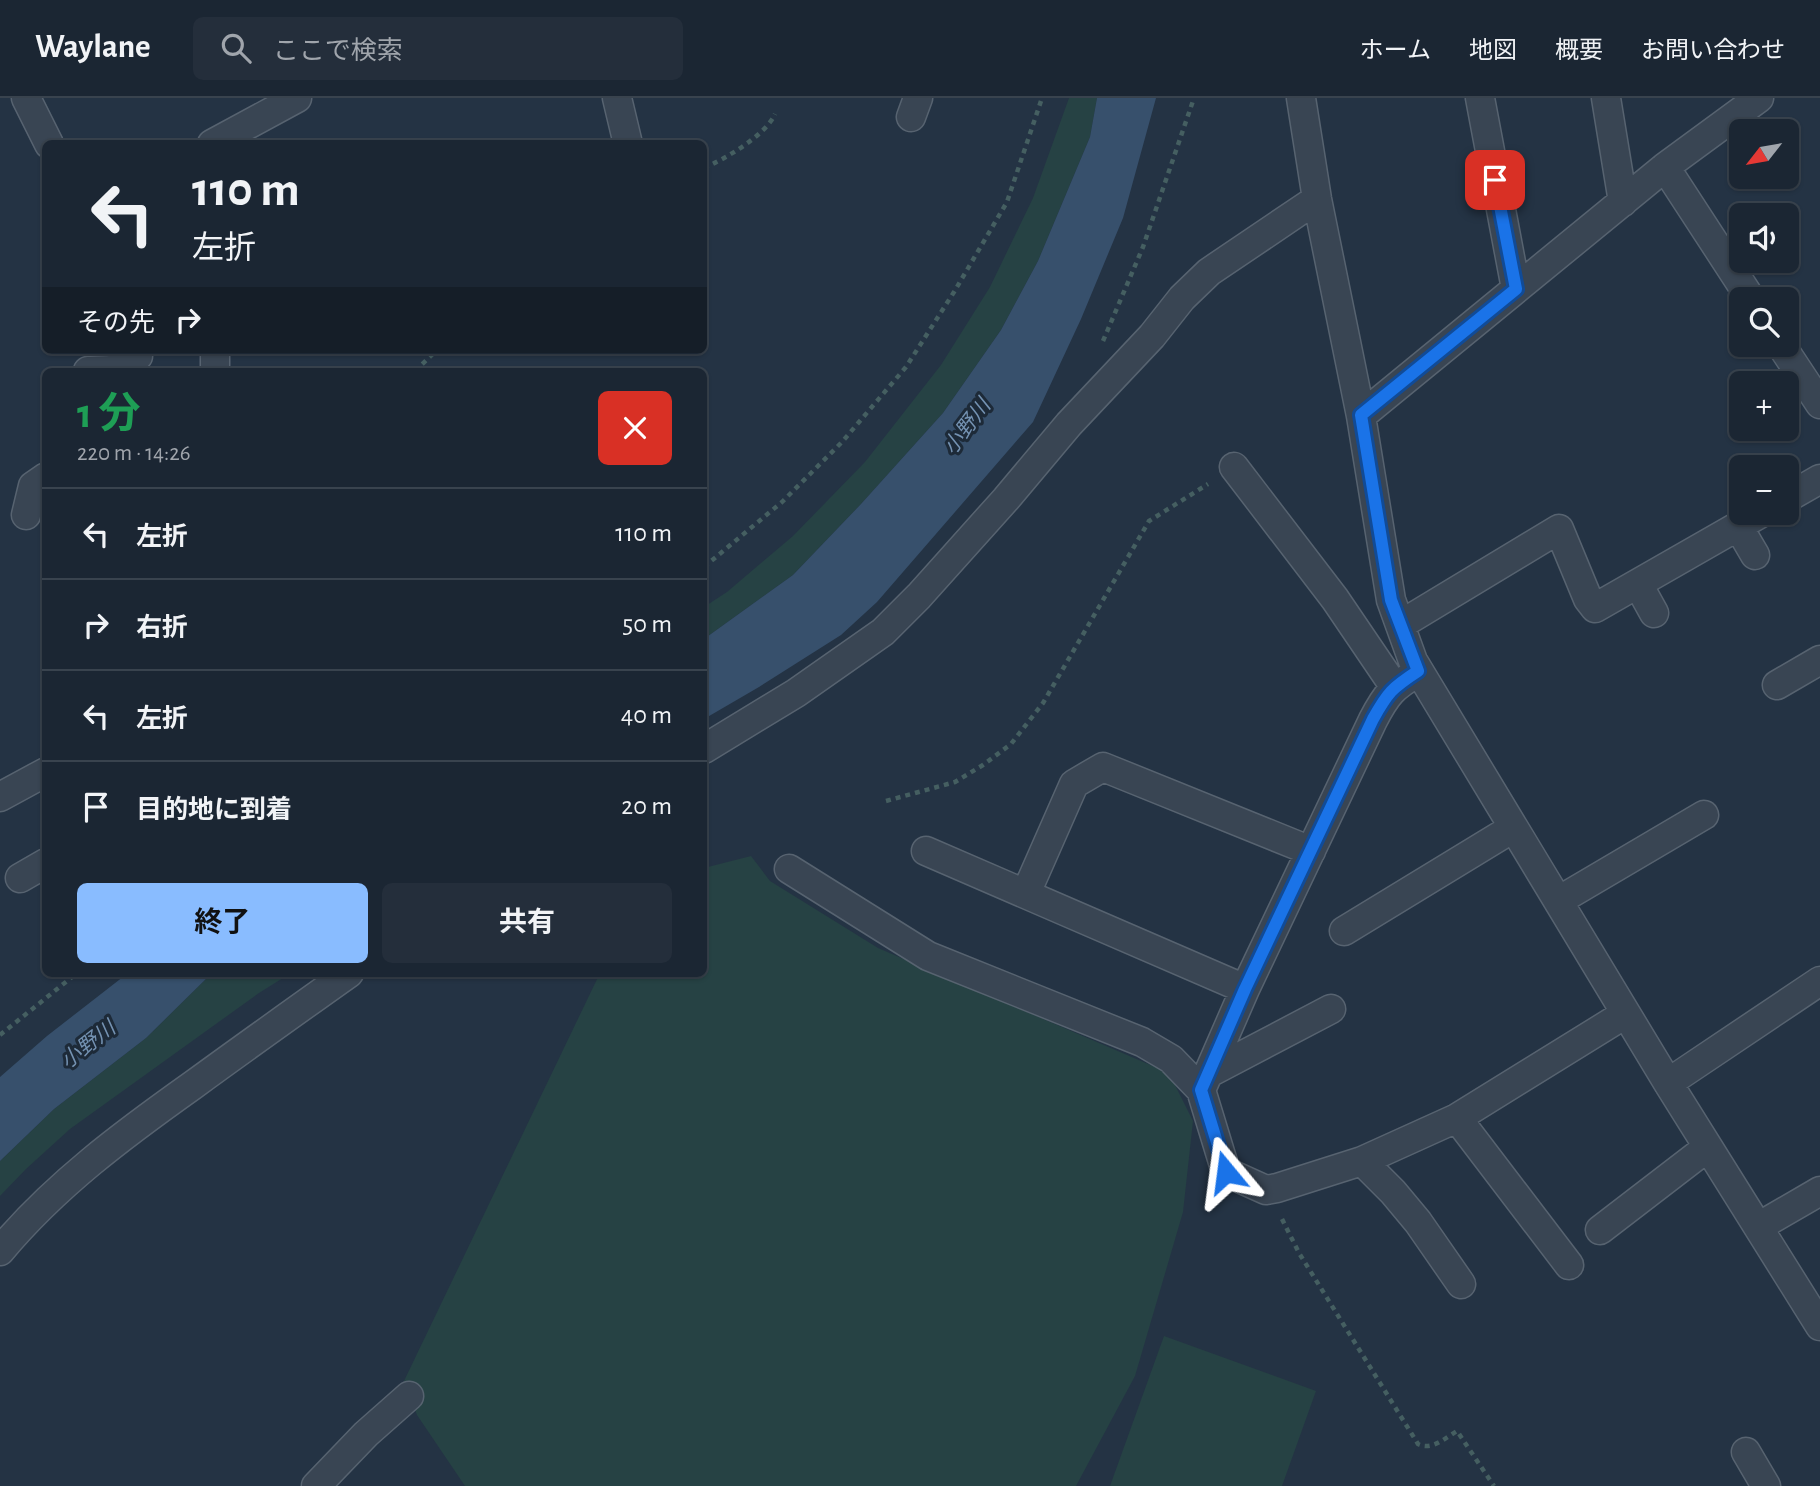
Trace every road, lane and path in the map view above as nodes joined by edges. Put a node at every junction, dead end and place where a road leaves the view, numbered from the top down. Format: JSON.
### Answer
{"nodes":[{"id":1,"x":26,"y":98,"type":"edge"},
{"id":2,"x":297,"y":98,"type":"edge"},
{"id":3,"x":617,"y":98,"type":"edge"},
{"id":4,"x":1042,"y":98,"type":"edge"},
{"id":5,"x":1194,"y":98,"type":"edge"},
{"id":6,"x":1301,"y":98,"type":"edge"},
{"id":7,"x":1480,"y":98,"type":"edge"},
{"id":8,"x":1606,"y":98,"type":"edge"},
{"id":9,"x":1759,"y":98,"type":"edge"},
{"id":10,"x":775,"y":114,"type":"dead end"},
{"id":11,"x":47,"y":140,"type":"edge"},
{"id":12,"x":219,"y":140,"type":"edge"},
{"id":13,"x":627,"y":140,"type":"edge"},
{"id":14,"x":707,"y":166,"type":"edge"},
{"id":15,"x":1665,"y":167,"type":"junction"},
{"id":16,"x":1317,"y":199,"type":"junction"},
{"id":17,"x":1623,"y":202,"type":"junction"},
{"id":18,"x":1743,"y":287,"type":"edge"},
{"id":19,"x":1516,"y":289,"type":"junction"},
{"id":20,"x":1101,"y":346,"type":"dead end"},
{"id":21,"x":138,"y":354,"type":"edge"},
{"id":22,"x":433,"y":354,"type":"edge"},
{"id":23,"x":1789,"y":357,"type":"edge"},
{"id":24,"x":121,"y":368,"type":"edge"},
{"id":25,"x":418,"y":368,"type":"edge"},
{"id":26,"x":1820,"y":404,"type":"edge"},
{"id":27,"x":1361,"y":415,"type":"junction"},
{"id":28,"x":1234,"y":467,"type":"joint"},
{"id":29,"x":32,"y":477,"type":"edge"},
{"id":30,"x":1820,"y":479,"type":"edge"},
{"id":31,"x":1799,"y":491,"type":"edge"},
{"id":32,"x":26,"y":515,"type":"dead end"},
{"id":33,"x":1740,"y":525,"type":"edge"},
{"id":34,"x":1751,"y":525,"type":"edge"},
{"id":35,"x":1755,"y":555,"type":"dead end"},
{"id":36,"x":707,"y":564,"type":"edge"},
{"id":37,"x":1638,"y":584,"type":"junction"},
{"id":38,"x":1654,"y":613,"type":"dead end"},
{"id":39,"x":1400,"y":625,"type":"junction"},
{"id":40,"x":1820,"y":660,"type":"edge"},
{"id":41,"x":1418,"y":671,"type":"junction"},
{"id":42,"x":1777,"y":685,"type":"dead end"},
{"id":43,"x":1394,"y":686,"type":"junction"},
{"id":44,"x":707,"y":747,"type":"edge"},
{"id":45,"x":42,"y":774,"type":"edge"},
{"id":46,"x":0,"y":797,"type":"edge"},
{"id":47,"x":886,"y":801,"type":"dead end"},
{"id":48,"x":1704,"y":814,"type":"dead end"},
{"id":49,"x":1513,"y":828,"type":"junction"},
{"id":50,"x":926,"y":851,"type":"dead end"},
{"id":51,"x":1311,"y":851,"type":"junction"},
{"id":52,"x":42,"y":865,"type":"edge"},
{"id":53,"x":789,"y":869,"type":"dead end"},
{"id":54,"x":20,"y":878,"type":"dead end"},
{"id":55,"x":1026,"y":893,"type":"junction"},
{"id":56,"x":1558,"y":901,"type":"junction"},
{"id":57,"x":1343,"y":931,"type":"dead end"},
{"id":58,"x":72,"y":977,"type":"edge"},
{"id":59,"x":343,"y":977,"type":"edge"},
{"id":60,"x":1820,"y":981,"type":"edge"},
{"id":61,"x":1245,"y":989,"type":"junction"},
{"id":62,"x":1331,"y":1009,"type":"dead end"},
{"id":63,"x":1625,"y":1014,"type":"junction"},
{"id":64,"x":0,"y":1035,"type":"edge"},
{"id":65,"x":1205,"y":1081,"type":"junction"},
{"id":66,"x":1668,"y":1083,"type":"junction"},
{"id":67,"x":1457,"y":1118,"type":"junction"},
{"id":68,"x":1708,"y":1147,"type":"junction"},
{"id":69,"x":1362,"y":1161,"type":"junction"},
{"id":70,"x":1266,"y":1190,"type":"junction"},
{"id":71,"x":1820,"y":1191,"type":"edge"},
{"id":72,"x":1758,"y":1227,"type":"junction"},
{"id":73,"x":1600,"y":1230,"type":"dead end"},
{"id":74,"x":0,"y":1251,"type":"edge"},
{"id":75,"x":1569,"y":1265,"type":"dead end"},
{"id":76,"x":1461,"y":1284,"type":"dead end"},
{"id":77,"x":1820,"y":1326,"type":"edge"},
{"id":78,"x":409,"y":1396,"type":"dead end"},
{"id":79,"x":1746,"y":1452,"type":"dead end"},
{"id":80,"x":1761,"y":1484,"type":"edge"},
{"id":81,"x":316,"y":1486,"type":"edge"},
{"id":82,"x":1494,"y":1486,"type":"edge"}],
"edges":[{"from":1,"to":11,"type":"street"},
{"from":2,"to":12,"type":"street"},
{"from":3,"to":13,"type":"street"},
{"from":4,"to":36,"type":"path"},
{"from":5,"to":20,"type":"path"},
{"from":6,"to":16,"type":"street"},
{"from":7,"to":19,"type":"street"},
{"from":8,"to":17,"type":"street"},
{"from":9,"to":15,"type":"street"},
{"from":10,"to":14,"type":"path"},
{"from":15,"to":17,"type":"street"},
{"from":15,"to":18,"type":"street"},
{"from":16,"to":27,"type":"street"},
{"from":16,"to":44,"type":"street"},
{"from":17,"to":19,"type":"street"},
{"from":19,"to":27,"type":"street"},
{"from":21,"to":24,"type":"street"},
{"from":22,"to":25,"type":"path"},
{"from":23,"to":26,"type":"street"},
{"from":27,"to":39,"type":"street"},
{"from":28,"to":43,"type":"street"},
{"from":28,"to":47,"type":"path"},
{"from":29,"to":32,"type":"street"},
{"from":30,"to":31,"type":"street"},
{"from":33,"to":37,"type":"street"},
{"from":34,"to":35,"type":"street"},
{"from":37,"to":38,"type":"street"},
{"from":37,"to":39,"type":"street"},
{"from":39,"to":41,"type":"street"},
{"from":40,"to":42,"type":"street"},
{"from":41,"to":43,"type":"street"},
{"from":41,"to":49,"type":"street"},
{"from":43,"to":51,"type":"street"},
{"from":45,"to":46,"type":"street"},
{"from":48,"to":56,"type":"street"},
{"from":49,"to":56,"type":"street"},
{"from":49,"to":57,"type":"street"},
{"from":50,"to":55,"type":"street"},
{"from":51,"to":55,"type":"street"},
{"from":51,"to":61,"type":"street"},
{"from":52,"to":54,"type":"street"},
{"from":53,"to":65,"type":"street"},
{"from":55,"to":61,"type":"street"},
{"from":56,"to":63,"type":"street"},
{"from":58,"to":64,"type":"path"},
{"from":59,"to":74,"type":"street"},
{"from":60,"to":66,"type":"street"},
{"from":61,"to":65,"type":"street"},
{"from":62,"to":65,"type":"street"},
{"from":63,"to":66,"type":"street"},
{"from":63,"to":67,"type":"street"},
{"from":65,"to":70,"type":"street"},
{"from":66,"to":68,"type":"street"},
{"from":67,"to":69,"type":"street"},
{"from":67,"to":75,"type":"street"},
{"from":68,"to":72,"type":"street"},
{"from":68,"to":73,"type":"street"},
{"from":69,"to":70,"type":"street"},
{"from":69,"to":76,"type":"street"},
{"from":70,"to":82,"type":"path"},
{"from":71,"to":72,"type":"street"},
{"from":72,"to":77,"type":"street"},
{"from":78,"to":81,"type":"street"},
{"from":79,"to":80,"type":"street"}]}
